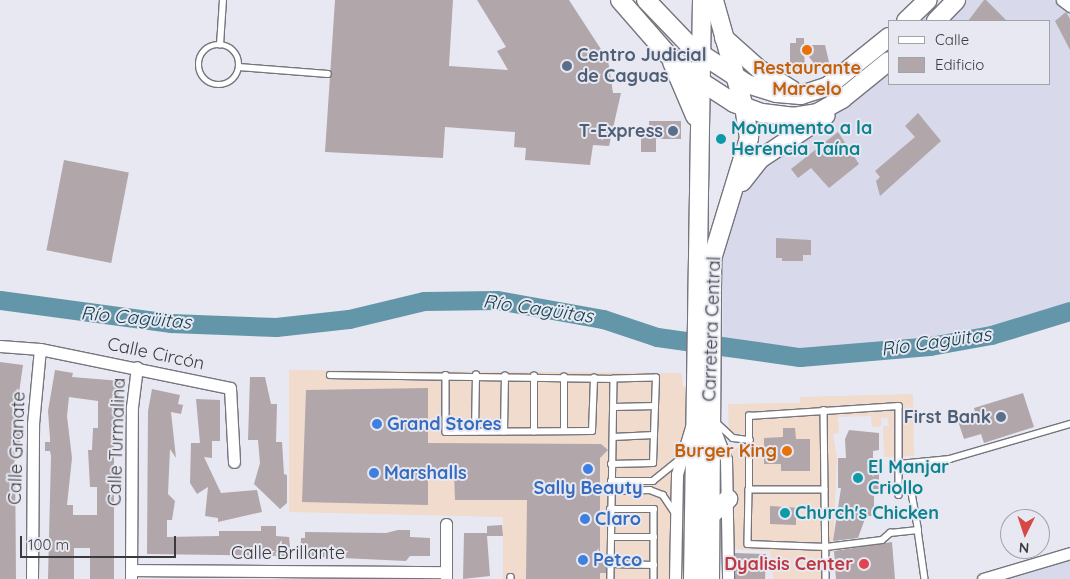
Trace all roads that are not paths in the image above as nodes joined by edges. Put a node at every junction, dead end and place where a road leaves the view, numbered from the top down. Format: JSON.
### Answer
{"nodes":[{"id":1,"x":224,"y":0,"type":"edge"},
{"id":2,"x":620,"y":0,"type":"edge"},
{"id":3,"x":646,"y":0,"type":"edge"},
{"id":4,"x":702,"y":0,"type":"edge"},
{"id":5,"x":714,"y":0,"type":"edge"},
{"id":6,"x":928,"y":0,"type":"edge"},
{"id":7,"x":956,"y":0,"type":"edge"},
{"id":8,"x":1062,"y":0,"type":"edge"},
{"id":9,"x":1070,"y":6,"type":"edge"},
{"id":10,"x":907,"y":20,"type":"edge"},
{"id":11,"x":937,"y":20,"type":"edge"},
{"id":12,"x":724,"y":38,"type":"junction"},
{"id":13,"x":888,"y":38,"type":"edge"},
{"id":14,"x":220,"y":45,"type":"junction"},
{"id":15,"x":700,"y":54,"type":"junction"},
{"id":16,"x":668,"y":55,"type":"junction"},
{"id":17,"x":888,"y":62,"type":"edge"},
{"id":18,"x":239,"y":67,"type":"junction"},
{"id":19,"x":328,"y":74,"type":"dead end"},
{"id":20,"x":736,"y":78,"type":"junction"},
{"id":21,"x":700,"y":81,"type":"junction"},
{"id":22,"x":802,"y":95,"type":"junction"},
{"id":23,"x":842,"y":99,"type":"junction"},
{"id":24,"x":744,"y":107,"type":"junction"},
{"id":25,"x":698,"y":132,"type":"junction"},
{"id":26,"x":726,"y":208,"type":"junction"},
{"id":27,"x":703,"y":282,"type":"junction"},
{"id":28,"x":0,"y":346,"type":"edge"},
{"id":29,"x":40,"y":349,"type":"junction"},
{"id":30,"x":137,"y":367,"type":"junction"},
{"id":31,"x":330,"y":374,"type":"dead end"},
{"id":32,"x":446,"y":375,"type":"junction"},
{"id":33,"x":476,"y":376,"type":"junction"},
{"id":34,"x":505,"y":376,"type":"junction"},
{"id":35,"x":534,"y":376,"type":"junction"},
{"id":36,"x":564,"y":377,"type":"junction"},
{"id":37,"x":594,"y":378,"type":"junction"},
{"id":38,"x":614,"y":379,"type":"junction"},
{"id":39,"x":707,"y":398,"type":"junction"},
{"id":40,"x":655,"y":406,"type":"junction"},
{"id":41,"x":614,"y":407,"type":"junction"},
{"id":42,"x":824,"y":410,"type":"junction"},
{"id":43,"x":696,"y":414,"type":"junction"},
{"id":44,"x":1070,"y":424,"type":"edge"},
{"id":45,"x":564,"y":431,"type":"junction"},
{"id":46,"x":475,"y":432,"type":"junction"},
{"id":47,"x":504,"y":432,"type":"junction"},
{"id":48,"x":534,"y":432,"type":"junction"},
{"id":49,"x":654,"y":435,"type":"junction"},
{"id":50,"x":612,"y":437,"type":"junction"},
{"id":51,"x":750,"y":440,"type":"junction"},
{"id":52,"x":682,"y":458,"type":"junction"},
{"id":53,"x":234,"y":462,"type":"dead end"},
{"id":54,"x":611,"y":464,"type":"junction"},
{"id":55,"x":898,"y":464,"type":"junction"},
{"id":56,"x":611,"y":481,"type":"junction"},
{"id":57,"x":749,"y":490,"type":"junction"},
{"id":58,"x":825,"y":490,"type":"junction"},
{"id":59,"x":610,"y":491,"type":"junction"},
{"id":60,"x":899,"y":494,"type":"dead end"},
{"id":61,"x":912,"y":496,"type":"dead end"},
{"id":62,"x":728,"y":499,"type":"junction"},
{"id":63,"x":610,"y":509,"type":"junction"},
{"id":64,"x":676,"y":515,"type":"junction"},
{"id":65,"x":710,"y":516,"type":"junction"},
{"id":66,"x":446,"y":524,"type":"dead end"},
{"id":67,"x":918,"y":530,"type":"junction"},
{"id":68,"x":610,"y":537,"type":"junction"},
{"id":69,"x":654,"y":537,"type":"junction"},
{"id":70,"x":826,"y":547,"type":"junction"},
{"id":71,"x":1070,"y":553,"type":"edge"},
{"id":72,"x":611,"y":564,"type":"junction"},
{"id":73,"x":654,"y":564,"type":"junction"},
{"id":74,"x":131,"y":574,"type":"edge"},
{"id":75,"x":446,"y":576,"type":"edge"},
{"id":76,"x":32,"y":579,"type":"edge"},
{"id":77,"x":611,"y":579,"type":"edge"},
{"id":78,"x":654,"y":579,"type":"edge"},
{"id":79,"x":675,"y":579,"type":"edge"},
{"id":80,"x":693,"y":579,"type":"edge"},
{"id":81,"x":710,"y":579,"type":"edge"},
{"id":82,"x":728,"y":579,"type":"edge"},
{"id":83,"x":826,"y":579,"type":"edge"},
{"id":84,"x":925,"y":579,"type":"edge"},
{"id":85,"x":983,"y":579,"type":"edge"}],
"edges":[{"from":1,"to":14,"type":"lane"},
{"from":2,"to":16,"type":"main road"},
{"from":3,"to":15,"type":"main road"},
{"from":4,"to":15,"type":"main road","name":"Carretera Central"},
{"from":5,"to":12,"type":"main road","name":"Carretera Central"},
{"from":6,"to":10,"type":"main road"},
{"from":7,"to":11,"type":"main road"},
{"from":8,"to":9,"type":"street"},
{"from":12,"to":20,"type":"main road","name":"Carretera Central"},
{"from":12,"to":22,"type":"main road"},
{"from":13,"to":22,"type":"main road"},
{"from":14,"to":18,"type":"lane"},
{"from":14,"to":18,"type":"lane"},
{"from":15,"to":20,"type":"main road"},
{"from":15,"to":21,"type":"main road","name":"Carretera Central"},
{"from":16,"to":21,"type":"main road"},
{"from":16,"to":25,"type":"main road"},
{"from":17,"to":23,"type":"main road"},
{"from":18,"to":19,"type":"lane"},
{"from":20,"to":22,"type":"main road"},
{"from":20,"to":24,"type":"main road","name":"Carretera Central"},
{"from":21,"to":24,"type":"main road"},
{"from":21,"to":25,"type":"main road","name":"Carretera Central"},
{"from":23,"to":24,"type":"main road"},
{"from":23,"to":26,"type":"main road"},
{"from":24,"to":26,"type":"main road","name":"Carretera Central"},
{"from":25,"to":27,"type":"main road","name":"Carretera Central"},
{"from":26,"to":27,"type":"main road","name":"Carretera Central"},
{"from":27,"to":39,"type":"main road","name":"Carretera Central"},
{"from":28,"to":29,"type":"street","name":"Calle Circón"},
{"from":29,"to":30,"type":"street","name":"Calle Circón"},
{"from":29,"to":76,"type":"street","name":"Calle Granate"},
{"from":30,"to":53,"type":"street","name":"Calle Circón"},
{"from":30,"to":74,"type":"street","name":"Calle Turmalina"},
{"from":31,"to":32,"type":"lane"},
{"from":32,"to":33,"type":"lane"},
{"from":32,"to":46,"type":"lane"},
{"from":33,"to":34,"type":"lane"},
{"from":33,"to":46,"type":"lane"},
{"from":34,"to":35,"type":"lane"},
{"from":34,"to":47,"type":"lane"},
{"from":35,"to":36,"type":"lane"},
{"from":35,"to":48,"type":"lane"},
{"from":36,"to":37,"type":"lane"},
{"from":36,"to":45,"type":"lane"},
{"from":37,"to":38,"type":"lane"},
{"from":37,"to":45,"type":"lane"},
{"from":38,"to":40,"type":"lane"},
{"from":38,"to":41,"type":"lane"},
{"from":39,"to":43,"type":"main road","name":"Carretera Central"},
{"from":39,"to":51,"type":"lane"},
{"from":39,"to":62,"type":"street"},
{"from":39,"to":65,"type":"main road","name":"Carretera Central"},
{"from":40,"to":41,"type":"lane"},
{"from":40,"to":49,"type":"lane"},
{"from":41,"to":50,"type":"lane"},
{"from":42,"to":51,"type":"lane"},
{"from":42,"to":55,"type":"lane"},
{"from":42,"to":58,"type":"lane"},
{"from":43,"to":52,"type":"street"},
{"from":43,"to":80,"type":"main road","name":"Carretera Central"},
{"from":44,"to":55,"type":"lane"},
{"from":45,"to":48,"type":"lane"},
{"from":46,"to":47,"type":"lane"},
{"from":47,"to":48,"type":"lane"},
{"from":49,"to":50,"type":"lane"},
{"from":49,"to":54,"type":"lane"},
{"from":50,"to":54,"type":"lane"},
{"from":51,"to":57,"type":"lane"},
{"from":52,"to":56,"type":"lane"},
{"from":52,"to":64,"type":"street"},
{"from":54,"to":56,"type":"lane"},
{"from":55,"to":60,"type":"lane"},
{"from":56,"to":59,"type":"lane"},
{"from":57,"to":58,"type":"lane"},
{"from":57,"to":70,"type":"lane"},
{"from":58,"to":70,"type":"lane"},
{"from":59,"to":63,"type":"lane"},
{"from":59,"to":64,"type":"lane"},
{"from":61,"to":67,"type":"lane"},
{"from":62,"to":65,"type":"main road"},
{"from":62,"to":82,"type":"street"},
{"from":63,"to":68,"type":"lane"},
{"from":63,"to":69,"type":"lane"},
{"from":64,"to":79,"type":"street"},
{"from":65,"to":81,"type":"main road","name":"Carretera Central"},
{"from":66,"to":75,"type":"street"},
{"from":67,"to":70,"type":"lane"},
{"from":67,"to":84,"type":"lane"},
{"from":68,"to":69,"type":"lane"},
{"from":68,"to":72,"type":"lane"},
{"from":69,"to":73,"type":"lane"},
{"from":70,"to":83,"type":"lane"},
{"from":71,"to":85,"type":"street"},
{"from":72,"to":73,"type":"lane"},
{"from":72,"to":77,"type":"lane"},
{"from":73,"to":78,"type":"lane"},
{"from":74,"to":75,"type":"street","name":"Calle Brillante"}]}
